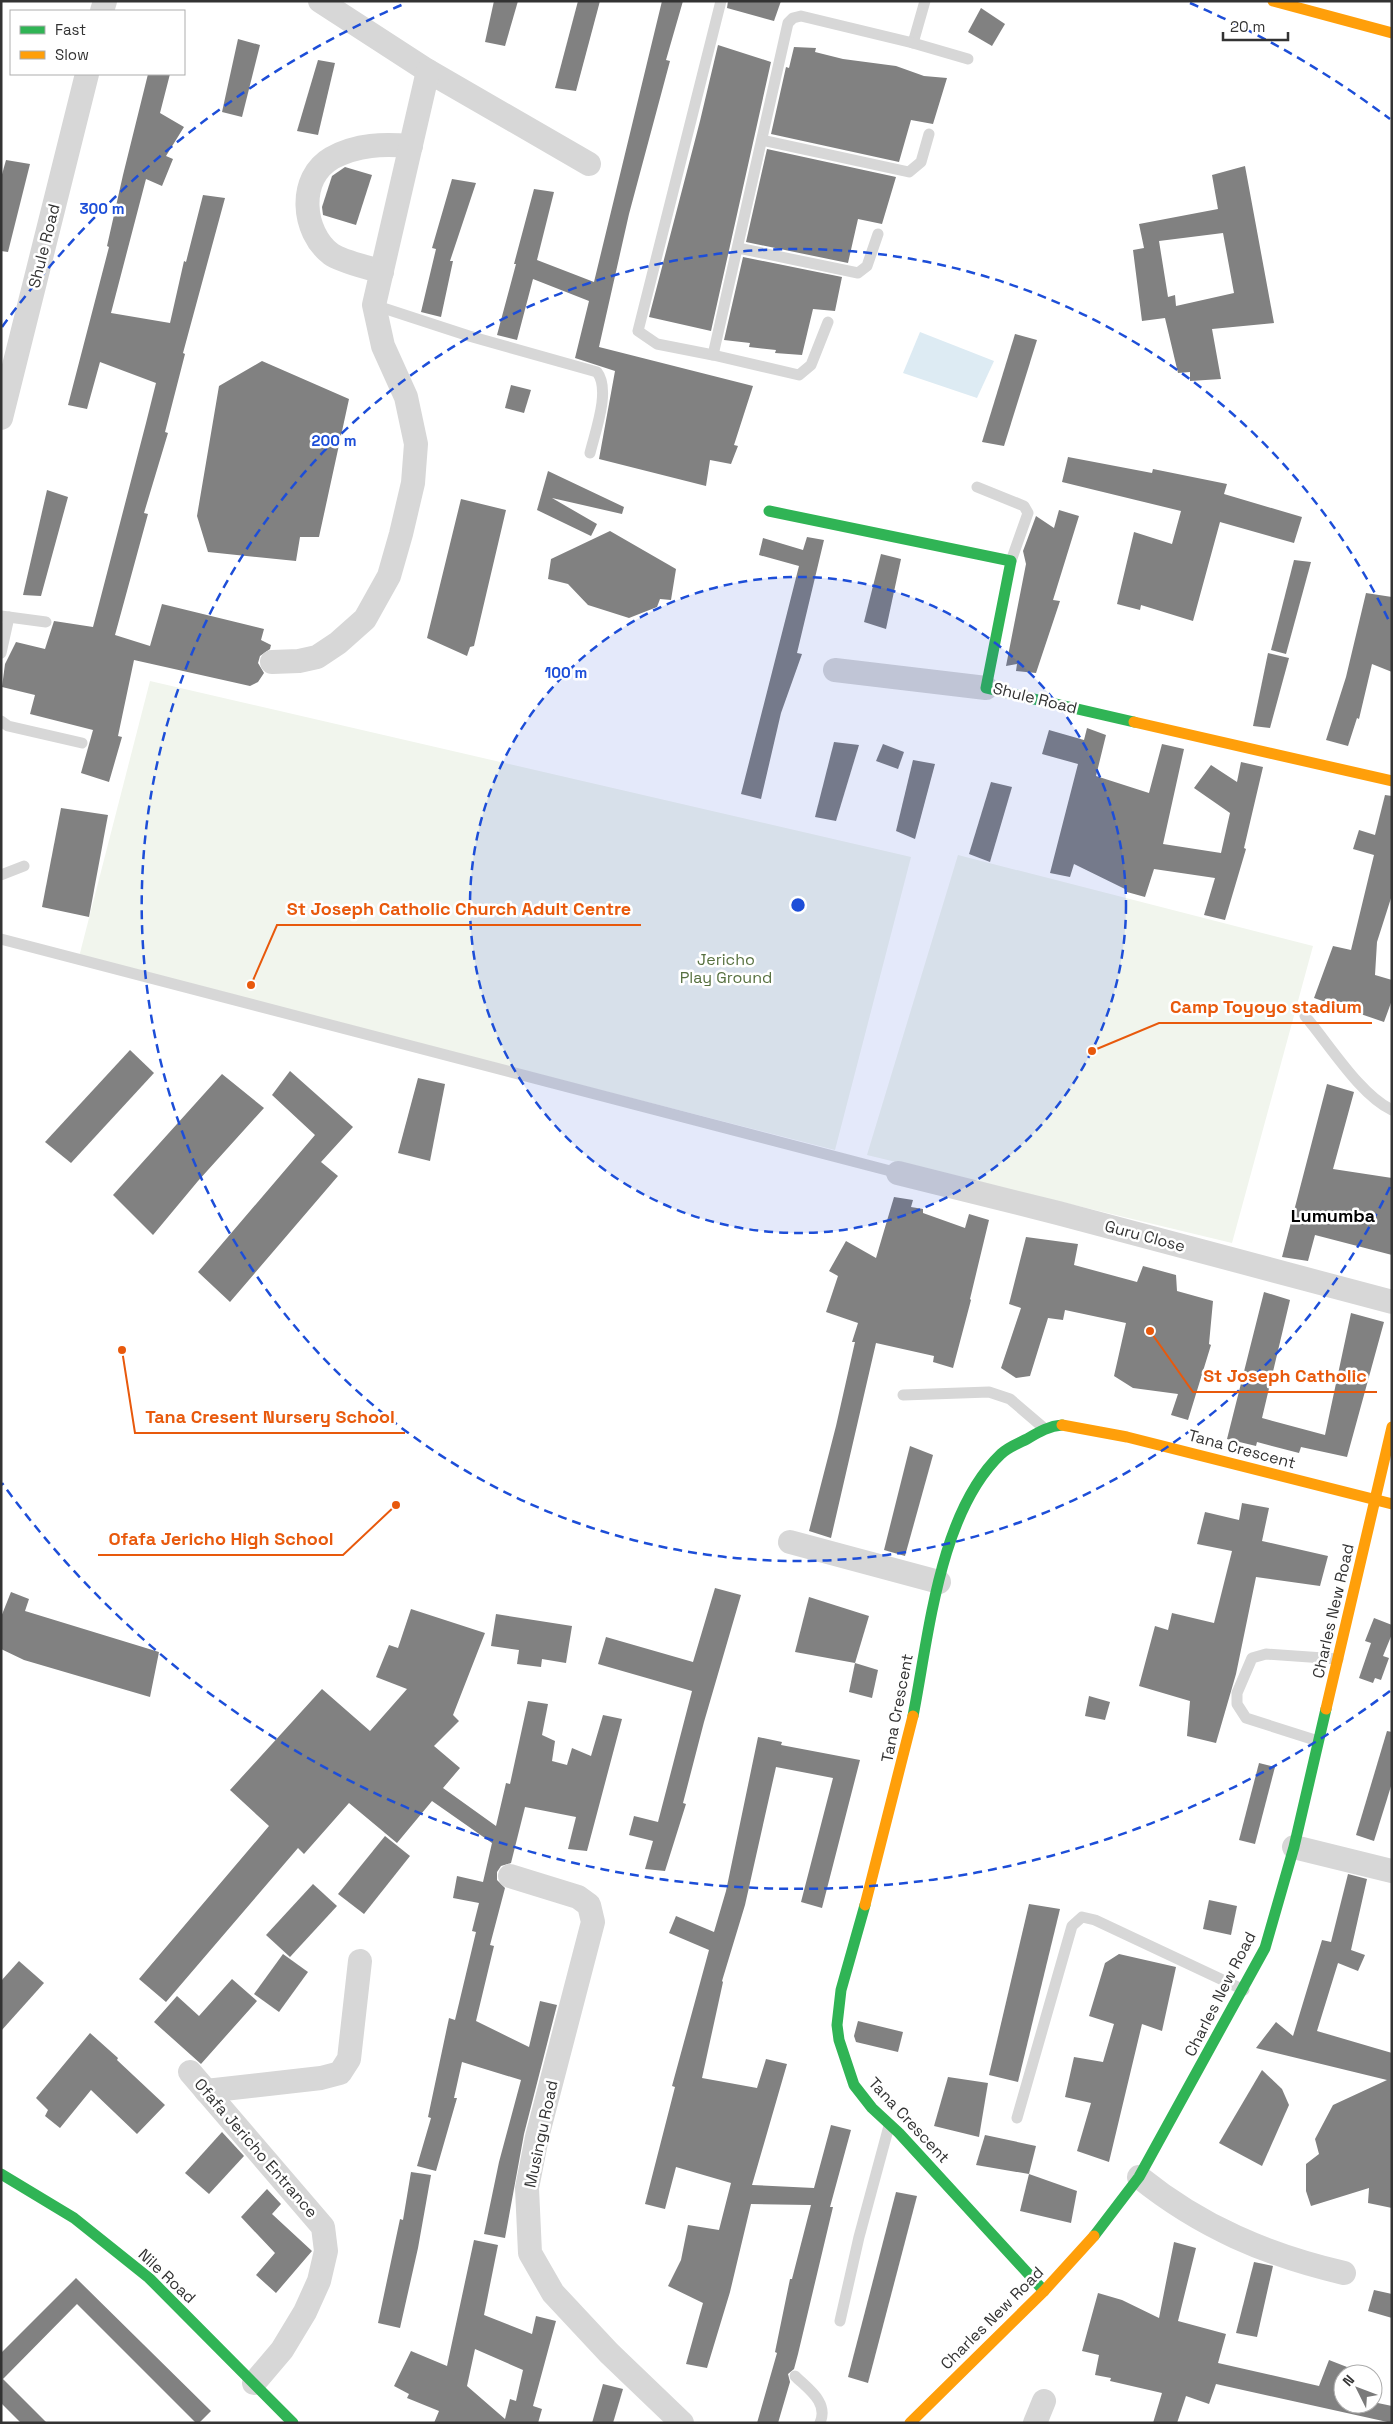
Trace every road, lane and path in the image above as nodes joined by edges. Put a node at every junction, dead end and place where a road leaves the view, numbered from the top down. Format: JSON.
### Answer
{"nodes":[{"id":1,"x":320,"y":1,"type":"edge"},
{"id":2,"x":721,"y":1,"type":"edge"},
{"id":3,"x":925,"y":1,"type":"edge"},
{"id":4,"x":1273,"y":1,"type":"edge"},
{"id":5,"x":1392,"y":33,"type":"edge"},
{"id":6,"x":913,"y":43,"type":"junction"},
{"id":7,"x":968,"y":59,"type":"dead end"},
{"id":8,"x":428,"y":71,"type":"junction"},
{"id":9,"x":87,"y":75,"type":"edge"},
{"id":10,"x":929,"y":134,"type":"dead end"},
{"id":11,"x":762,"y":140,"type":"junction"},
{"id":12,"x":411,"y":146,"type":"junction"},
{"id":13,"x":589,"y":164,"type":"dead end"},
{"id":14,"x":878,"y":234,"type":"dead end"},
{"id":15,"x":738,"y":248,"type":"junction"},
{"id":16,"x":382,"y":272,"type":"junction"},
{"id":17,"x":374,"y":305,"type":"junction"},
{"id":18,"x":828,"y":322,"type":"dead end"},
{"id":19,"x":713,"y":355,"type":"junction"},
{"id":20,"x":1,"y":418,"type":"edge"},
{"id":21,"x":590,"y":453,"type":"dead end"},
{"id":22,"x":977,"y":487,"type":"dead end"},
{"id":23,"x":769,"y":511,"type":"dead end"},
{"id":24,"x":1011,"y":561,"type":"junction"},
{"id":25,"x":5,"y":617,"type":"edge"},
{"id":26,"x":46,"y":622,"type":"dead end"},
{"id":27,"x":1,"y":653,"type":"edge"},
{"id":28,"x":272,"y":662,"type":"dead end"},
{"id":29,"x":835,"y":670,"type":"dead end"},
{"id":30,"x":986,"y":688,"type":"junction"},
{"id":31,"x":1,"y":721,"type":"edge"},
{"id":32,"x":82,"y":743,"type":"dead end"},
{"id":33,"x":1392,"y":781,"type":"edge"},
{"id":34,"x":24,"y":866,"type":"dead end"},
{"id":35,"x":1,"y":875,"type":"edge"},
{"id":36,"x":1,"y":939,"type":"edge"},
{"id":37,"x":1305,"y":1016,"type":"dead end"},
{"id":38,"x":1392,"y":1110,"type":"edge"},
{"id":39,"x":898,"y":1172,"type":"joint"},
{"id":40,"x":1392,"y":1302,"type":"edge"},
{"id":41,"x":903,"y":1395,"type":"dead end"},
{"id":42,"x":1392,"y":1427,"type":"edge"},
{"id":43,"x":1044,"y":1428,"type":"junction"},
{"id":44,"x":1376,"y":1500,"type":"junction"},
{"id":45,"x":1392,"y":1504,"type":"edge"},
{"id":46,"x":790,"y":1542,"type":"dead end"},
{"id":47,"x":939,"y":1582,"type":"junction"},
{"id":48,"x":1338,"y":1659,"type":"junction"},
{"id":49,"x":1319,"y":1741,"type":"junction"},
{"id":50,"x":1294,"y":1847,"type":"junction"},
{"id":51,"x":1392,"y":1871,"type":"edge"},
{"id":52,"x":510,"y":1876,"type":"dead end"},
{"id":53,"x":360,"y":1961,"type":"dead end"},
{"id":54,"x":1244,"y":1990,"type":"junction"},
{"id":55,"x":190,"y":2072,"type":"dead end"},
{"id":56,"x":206,"y":2090,"type":"junction"},
{"id":57,"x":1017,"y":2118,"type":"dead end"},
{"id":58,"x":889,"y":2124,"type":"junction"},
{"id":59,"x":1,"y":2174,"type":"edge"},
{"id":60,"x":1139,"y":2177,"type":"junction"},
{"id":61,"x":1344,"y":2273,"type":"dead end"},
{"id":62,"x":1044,"y":2290,"type":"junction"},
{"id":63,"x":840,"y":2321,"type":"dead end"},
{"id":64,"x":795,"y":2376,"type":"dead end"},
{"id":65,"x":254,"y":2383,"type":"junction"},
{"id":66,"x":1044,"y":2400,"type":"dead end"},
{"id":67,"x":912,"y":2422,"type":"edge"},
{"id":68,"x":293,"y":2423,"type":"edge"},
{"id":69,"x":682,"y":2423,"type":"edge"},
{"id":70,"x":820,"y":2423,"type":"edge"},
{"id":71,"x":1035,"y":2423,"type":"edge"}],
"edges":[{"from":1,"to":8,"type":"street"},
{"from":2,"to":19,"type":"lane"},
{"from":3,"to":6,"type":"lane"},
{"from":4,"to":5,"type":"street"},
{"from":6,"to":7,"type":"lane"},
{"from":6,"to":11,"type":"lane"},
{"from":8,"to":12,"type":"street"},
{"from":8,"to":13,"type":"street"},
{"from":9,"to":20,"type":"street","name":"Shule Road"},
{"from":10,"to":11,"type":"lane"},
{"from":11,"to":15,"type":"lane"},
{"from":12,"to":16,"type":"street"},
{"from":12,"to":16,"type":"street"},
{"from":14,"to":15,"type":"lane"},
{"from":15,"to":19,"type":"lane"},
{"from":16,"to":17,"type":"street"},
{"from":17,"to":21,"type":"lane"},
{"from":17,"to":28,"type":"street"},
{"from":18,"to":19,"type":"lane"},
{"from":22,"to":24,"type":"lane"},
{"from":23,"to":24,"type":"street"},
{"from":24,"to":30,"type":"street","name":"Shule Road"},
{"from":25,"to":26,"type":"lane"},
{"from":25,"to":27,"type":"lane"},
{"from":29,"to":30,"type":"street"},
{"from":30,"to":33,"type":"street","name":"Shule Road"},
{"from":31,"to":32,"type":"lane"},
{"from":34,"to":35,"type":"lane"},
{"from":36,"to":39,"type":"lane"},
{"from":37,"to":38,"type":"lane"},
{"from":39,"to":40,"type":"street","name":"Guru Close"},
{"from":41,"to":43,"type":"lane"},
{"from":42,"to":44,"type":"street","name":"Charles New Road"},
{"from":43,"to":44,"type":"street","name":"Tana Crescent"},
{"from":43,"to":47,"type":"street","name":"Tana Crescent"},
{"from":44,"to":45,"type":"street"},
{"from":44,"to":48,"type":"street","name":"Charles New Road"},
{"from":46,"to":47,"type":"street"},
{"from":47,"to":58,"type":"street","name":"Tana Crescent"},
{"from":48,"to":49,"type":"street","name":"Charles New Road"},
{"from":48,"to":49,"type":"lane"},
{"from":49,"to":50,"type":"street","name":"Charles New Road"},
{"from":50,"to":51,"type":"street"},
{"from":50,"to":54,"type":"street","name":"Charles New Road"},
{"from":52,"to":69,"type":"street","name":"Musingu Road"},
{"from":53,"to":56,"type":"street"},
{"from":54,"to":57,"type":"lane"},
{"from":54,"to":60,"type":"street","name":"Charles New Road"},
{"from":55,"to":56,"type":"street","name":"Ofafa Jericho Entrance"},
{"from":56,"to":65,"type":"street","name":"Ofafa Jericho Entrance"},
{"from":58,"to":62,"type":"street","name":"Tana Crescent"},
{"from":58,"to":63,"type":"lane"},
{"from":59,"to":65,"type":"street","name":"Nile Road"},
{"from":60,"to":61,"type":"street"},
{"from":60,"to":62,"type":"street","name":"Charles New Road"},
{"from":62,"to":67,"type":"street","name":"Charles New Road"},
{"from":64,"to":70,"type":"lane"},
{"from":65,"to":68,"type":"street","name":"Nile Road"},
{"from":66,"to":71,"type":"street"}]}
